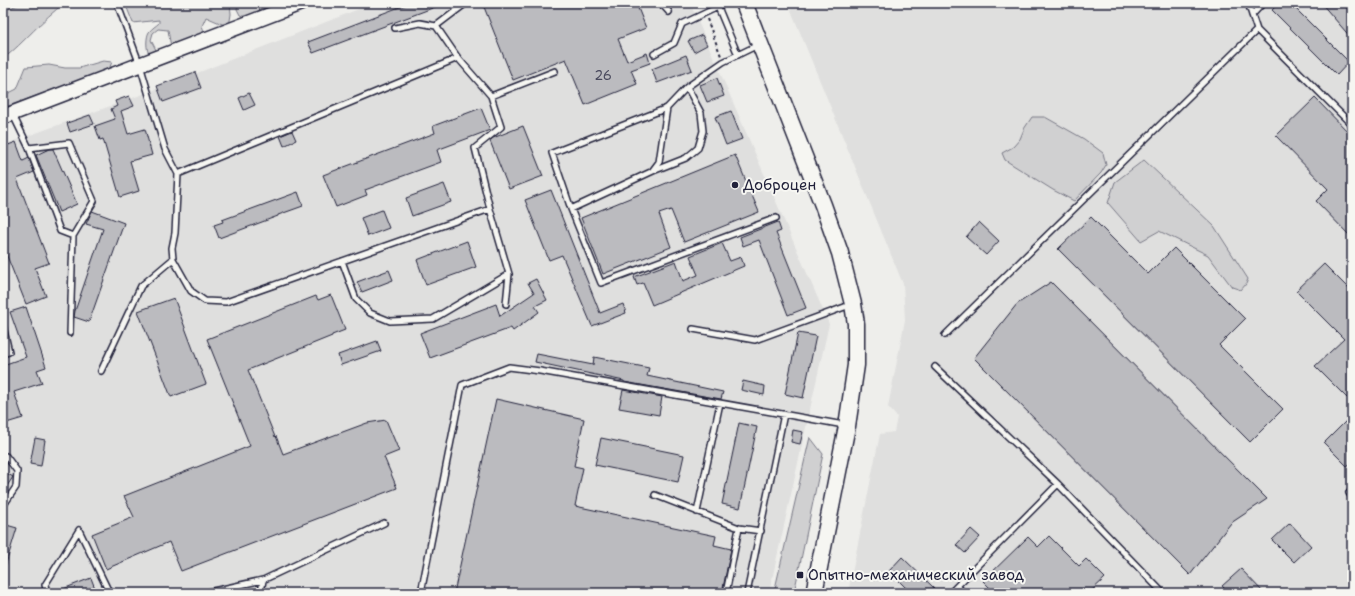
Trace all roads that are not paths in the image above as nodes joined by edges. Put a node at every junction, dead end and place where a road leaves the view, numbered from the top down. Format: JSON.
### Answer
{"nodes":[{"id":1,"x":117,"y":3,"type":"edge"},
{"id":2,"x":301,"y":3,"type":"edge"},
{"id":3,"x":469,"y":3,"type":"edge"},
{"id":4,"x":661,"y":3,"type":"edge"},
{"id":5,"x":744,"y":3,"type":"edge"},
{"id":6,"x":1248,"y":3,"type":"edge"},
{"id":7,"x":1263,"y":3,"type":"edge"},
{"id":8,"x":1348,"y":3,"type":"edge"},
{"id":9,"x":1352,"y":7,"type":"edge"},
{"id":10,"x":669,"y":12,"type":"dead end"},
{"id":11,"x":1252,"y":15,"type":"junction"},
{"id":12,"x":436,"y":26,"type":"junction"},
{"id":13,"x":395,"y":28,"type":"dead end"},
{"id":14,"x":1257,"y":30,"type":"junction"},
{"id":15,"x":760,"y":45,"type":"junction"},
{"id":16,"x":654,"y":54,"type":"dead end"},
{"id":17,"x":738,"y":55,"type":"junction"},
{"id":18,"x":458,"y":58,"type":"junction"},
{"id":19,"x":140,"y":65,"type":"junction"},
{"id":20,"x":555,"y":71,"type":"dead end"},
{"id":21,"x":687,"y":87,"type":"junction"},
{"id":22,"x":491,"y":96,"type":"junction"},
{"id":23,"x":667,"y":108,"type":"junction"},
{"id":24,"x":8,"y":116,"type":"edge"},
{"id":25,"x":1352,"y":125,"type":"edge"},
{"id":26,"x":29,"y":148,"type":"junction"},
{"id":27,"x":653,"y":171,"type":"junction"},
{"id":28,"x":178,"y":174,"type":"junction"},
{"id":29,"x":490,"y":209,"type":"junction"},
{"id":30,"x":571,"y":209,"type":"junction"},
{"id":31,"x":776,"y":218,"type":"dead end"},
{"id":32,"x":73,"y":236,"type":"junction"},
{"id":33,"x":173,"y":259,"type":"junction"},
{"id":34,"x":342,"y":261,"type":"junction"},
{"id":35,"x":509,"y":274,"type":"junction"},
{"id":36,"x":506,"y":304,"type":"dead end"},
{"id":37,"x":853,"y":304,"type":"junction"},
{"id":38,"x":3,"y":326,"type":"edge"},
{"id":39,"x":692,"y":329,"type":"dead end"},
{"id":40,"x":70,"y":333,"type":"dead end"},
{"id":41,"x":945,"y":335,"type":"dead end"},
{"id":42,"x":3,"y":354,"type":"edge"},
{"id":43,"x":935,"y":367,"type":"dead end"},
{"id":44,"x":101,"y":371,"type":"dead end"},
{"id":45,"x":720,"y":403,"type":"junction"},
{"id":46,"x":784,"y":414,"type":"junction"},
{"id":47,"x":847,"y":426,"type":"junction"},
{"id":48,"x":3,"y":456,"type":"edge"},
{"id":49,"x":1058,"y":484,"type":"junction"},
{"id":50,"x":655,"y":495,"type":"dead end"},
{"id":51,"x":3,"y":506,"type":"edge"},
{"id":52,"x":697,"y":512,"type":"junction"},
{"id":53,"x":384,"y":523,"type":"dead end"},
{"id":54,"x":739,"y":528,"type":"junction"},
{"id":55,"x":761,"y":531,"type":"junction"},
{"id":56,"x":263,"y":580,"type":"junction"},
{"id":57,"x":957,"y":586,"type":"junction"},
{"id":58,"x":48,"y":593,"type":"edge"},
{"id":59,"x":111,"y":593,"type":"edge"},
{"id":60,"x":204,"y":593,"type":"edge"},
{"id":61,"x":261,"y":593,"type":"edge"},
{"id":62,"x":422,"y":593,"type":"edge"},
{"id":63,"x":726,"y":593,"type":"edge"},
{"id":64,"x":747,"y":593,"type":"edge"},
{"id":65,"x":814,"y":593,"type":"edge"},
{"id":66,"x":950,"y":593,"type":"edge"},
{"id":67,"x":964,"y":593,"type":"edge"},
{"id":68,"x":1163,"y":593,"type":"edge"}],
"edges":[{"from":1,"to":19,"type":"lane"},
{"from":2,"to":19,"type":"street"},
{"from":3,"to":12,"type":"lane"},
{"from":4,"to":10,"type":"lane"},
{"from":5,"to":15,"type":"main road"},
{"from":6,"to":11,"type":"lane"},
{"from":7,"to":11,"type":"lane"},
{"from":8,"to":9,"type":"lane"},
{"from":11,"to":14,"type":"lane"},
{"from":12,"to":13,"type":"lane"},
{"from":12,"to":18,"type":"lane"},
{"from":14,"to":25,"type":"lane"},
{"from":14,"to":41,"type":"lane"},
{"from":15,"to":17,"type":"lane"},
{"from":15,"to":37,"type":"main road"},
{"from":16,"to":17,"type":"lane"},
{"from":17,"to":21,"type":"lane"},
{"from":18,"to":22,"type":"lane"},
{"from":18,"to":28,"type":"lane"},
{"from":19,"to":24,"type":"street"},
{"from":19,"to":28,"type":"lane"},
{"from":20,"to":22,"type":"lane"},
{"from":21,"to":23,"type":"lane"},
{"from":21,"to":27,"type":"lane"},
{"from":22,"to":29,"type":"lane"},
{"from":23,"to":27,"type":"lane"},
{"from":23,"to":30,"type":"lane"},
{"from":24,"to":26,"type":"lane"},
{"from":26,"to":32,"type":"lane"},
{"from":26,"to":32,"type":"lane"},
{"from":27,"to":30,"type":"lane"},
{"from":28,"to":33,"type":"lane"},
{"from":29,"to":34,"type":"lane"},
{"from":29,"to":35,"type":"lane"},
{"from":30,"to":31,"type":"lane"},
{"from":32,"to":40,"type":"lane"},
{"from":33,"to":34,"type":"lane"},
{"from":33,"to":44,"type":"lane"},
{"from":34,"to":35,"type":"lane"},
{"from":35,"to":36,"type":"lane"},
{"from":37,"to":39,"type":"lane"},
{"from":37,"to":47,"type":"main road"},
{"from":38,"to":42,"type":"lane"},
{"from":43,"to":49,"type":"lane"},
{"from":45,"to":46,"type":"lane"},
{"from":45,"to":52,"type":"lane"},
{"from":45,"to":62,"type":"lane"},
{"from":46,"to":47,"type":"lane"},
{"from":46,"to":55,"type":"lane"},
{"from":47,"to":65,"type":"main road"},
{"from":48,"to":51,"type":"lane"},
{"from":49,"to":57,"type":"lane"},
{"from":49,"to":68,"type":"lane"},
{"from":50,"to":52,"type":"lane"},
{"from":52,"to":54,"type":"lane"},
{"from":53,"to":56,"type":"lane"},
{"from":54,"to":55,"type":"lane"},
{"from":54,"to":63,"type":"lane"},
{"from":55,"to":64,"type":"lane"},
{"from":56,"to":60,"type":"lane"},
{"from":56,"to":61,"type":"lane"},
{"from":57,"to":66,"type":"lane"},
{"from":57,"to":67,"type":"lane"},
{"from":58,"to":59,"type":"lane"}]}
